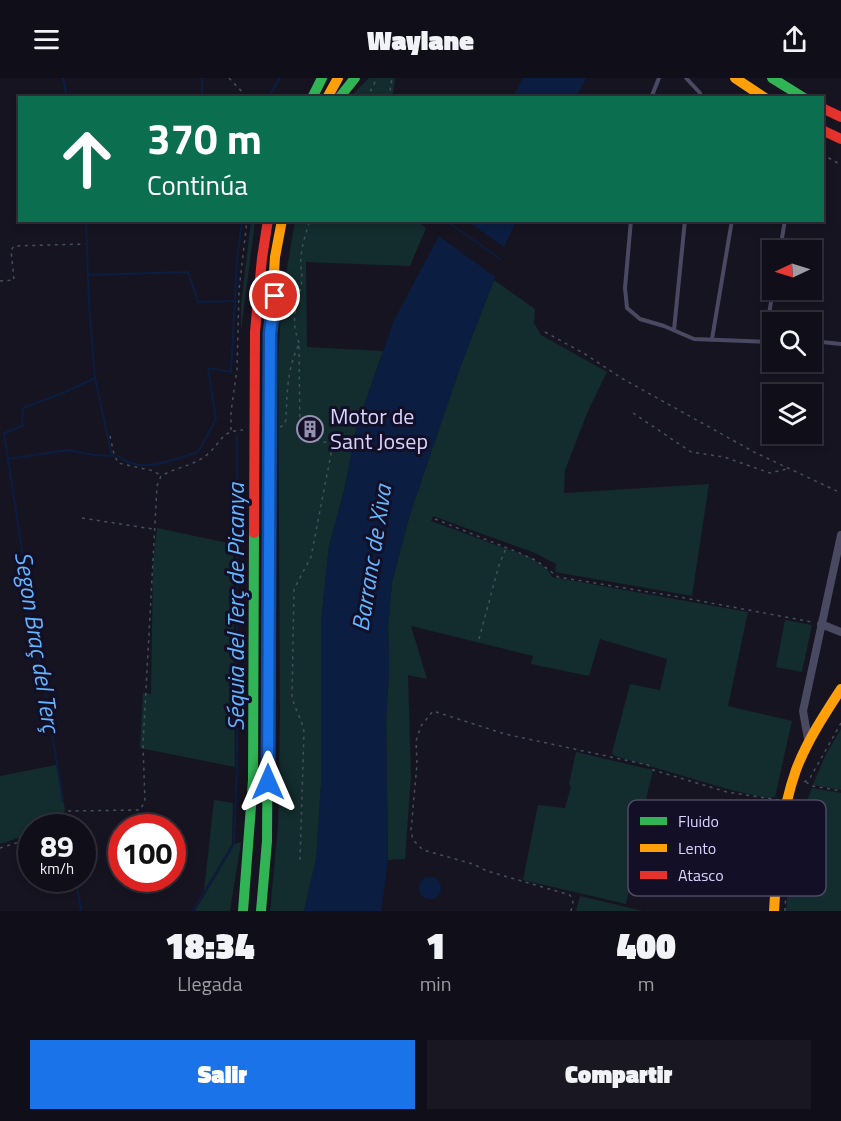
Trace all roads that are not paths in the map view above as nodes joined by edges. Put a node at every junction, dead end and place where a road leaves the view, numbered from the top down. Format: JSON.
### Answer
{"nodes":[{"id":1,"x":322,"y":78,"type":"edge"},
{"id":2,"x":338,"y":78,"type":"edge"},
{"id":3,"x":355,"y":78,"type":"edge"},
{"id":4,"x":659,"y":78,"type":"edge"},
{"id":5,"x":686,"y":78,"type":"edge"},
{"id":6,"x":735,"y":78,"type":"edge"},
{"id":7,"x":772,"y":78,"type":"edge"},
{"id":8,"x":699,"y":95,"type":"edge"},
{"id":9,"x":313,"y":96,"type":"edge"},
{"id":10,"x":328,"y":96,"type":"edge"},
{"id":11,"x":341,"y":96,"type":"edge"},
{"id":12,"x":652,"y":96,"type":"edge"},
{"id":13,"x":762,"y":96,"type":"edge"},
{"id":14,"x":801,"y":96,"type":"edge"},
{"id":15,"x":824,"y":109,"type":"edge"},
{"id":16,"x":841,"y":117,"type":"edge"},
{"id":17,"x":824,"y":131,"type":"edge"},
{"id":18,"x":841,"y":139,"type":"edge"},
{"id":19,"x":268,"y":222,"type":"edge"},
{"id":20,"x":282,"y":222,"type":"edge"},
{"id":21,"x":287,"y":222,"type":"edge"},
{"id":22,"x":631,"y":222,"type":"edge"},
{"id":23,"x":685,"y":222,"type":"edge"},
{"id":24,"x":732,"y":222,"type":"edge"},
{"id":25,"x":785,"y":222,"type":"edge"},
{"id":26,"x":782,"y":240,"type":"edge"},
{"id":27,"x":674,"y":330,"type":"junction"},
{"id":28,"x":270,"y":333,"type":"junction"},
{"id":29,"x":712,"y":339,"type":"junction"},
{"id":30,"x":822,"y":341,"type":"edge"},
{"id":31,"x":762,"y":342,"type":"edge"},
{"id":32,"x":841,"y":344,"type":"edge"},
{"id":33,"x":841,"y":535,"type":"edge"},
{"id":34,"x":821,"y":624,"type":"junction"},
{"id":35,"x":841,"y":632,"type":"edge"},
{"id":36,"x":841,"y":689,"type":"edge"},
{"id":37,"x":808,"y":740,"type":"junction"},
{"id":38,"x":787,"y":800,"type":"edge"},
{"id":39,"x":775,"y":896,"type":"edge"},
{"id":40,"x":243,"y":911,"type":"edge"},
{"id":41,"x":261,"y":911,"type":"edge"},
{"id":42,"x":774,"y":911,"type":"edge"}],
"edges":[{"from":1,"to":9,"type":"main road"},
{"from":2,"to":10,"type":"main road"},
{"from":3,"to":11,"type":"main road"},
{"from":4,"to":12,"type":"lane"},
{"from":5,"to":8,"type":"lane"},
{"from":6,"to":13,"type":"main road"},
{"from":7,"to":14,"type":"main road"},
{"from":15,"to":16,"type":"main road"},
{"from":17,"to":18,"type":"main road"},
{"from":19,"to":40,"type":"main road"},
{"from":20,"to":28,"type":"main road"},
{"from":21,"to":28,"type":"main road"},
{"from":22,"to":27,"type":"lane"},
{"from":23,"to":27,"type":"lane"},
{"from":24,"to":29,"type":"lane"},
{"from":25,"to":26,"type":"lane"},
{"from":27,"to":29,"type":"lane"},
{"from":28,"to":41,"type":"main road"},
{"from":29,"to":31,"type":"lane"},
{"from":30,"to":32,"type":"lane"},
{"from":33,"to":34,"type":"street"},
{"from":34,"to":35,"type":"street"},
{"from":34,"to":37,"type":"street"},
{"from":36,"to":37,"type":"main road"},
{"from":37,"to":38,"type":"main road"},
{"from":39,"to":42,"type":"main road"}]}
